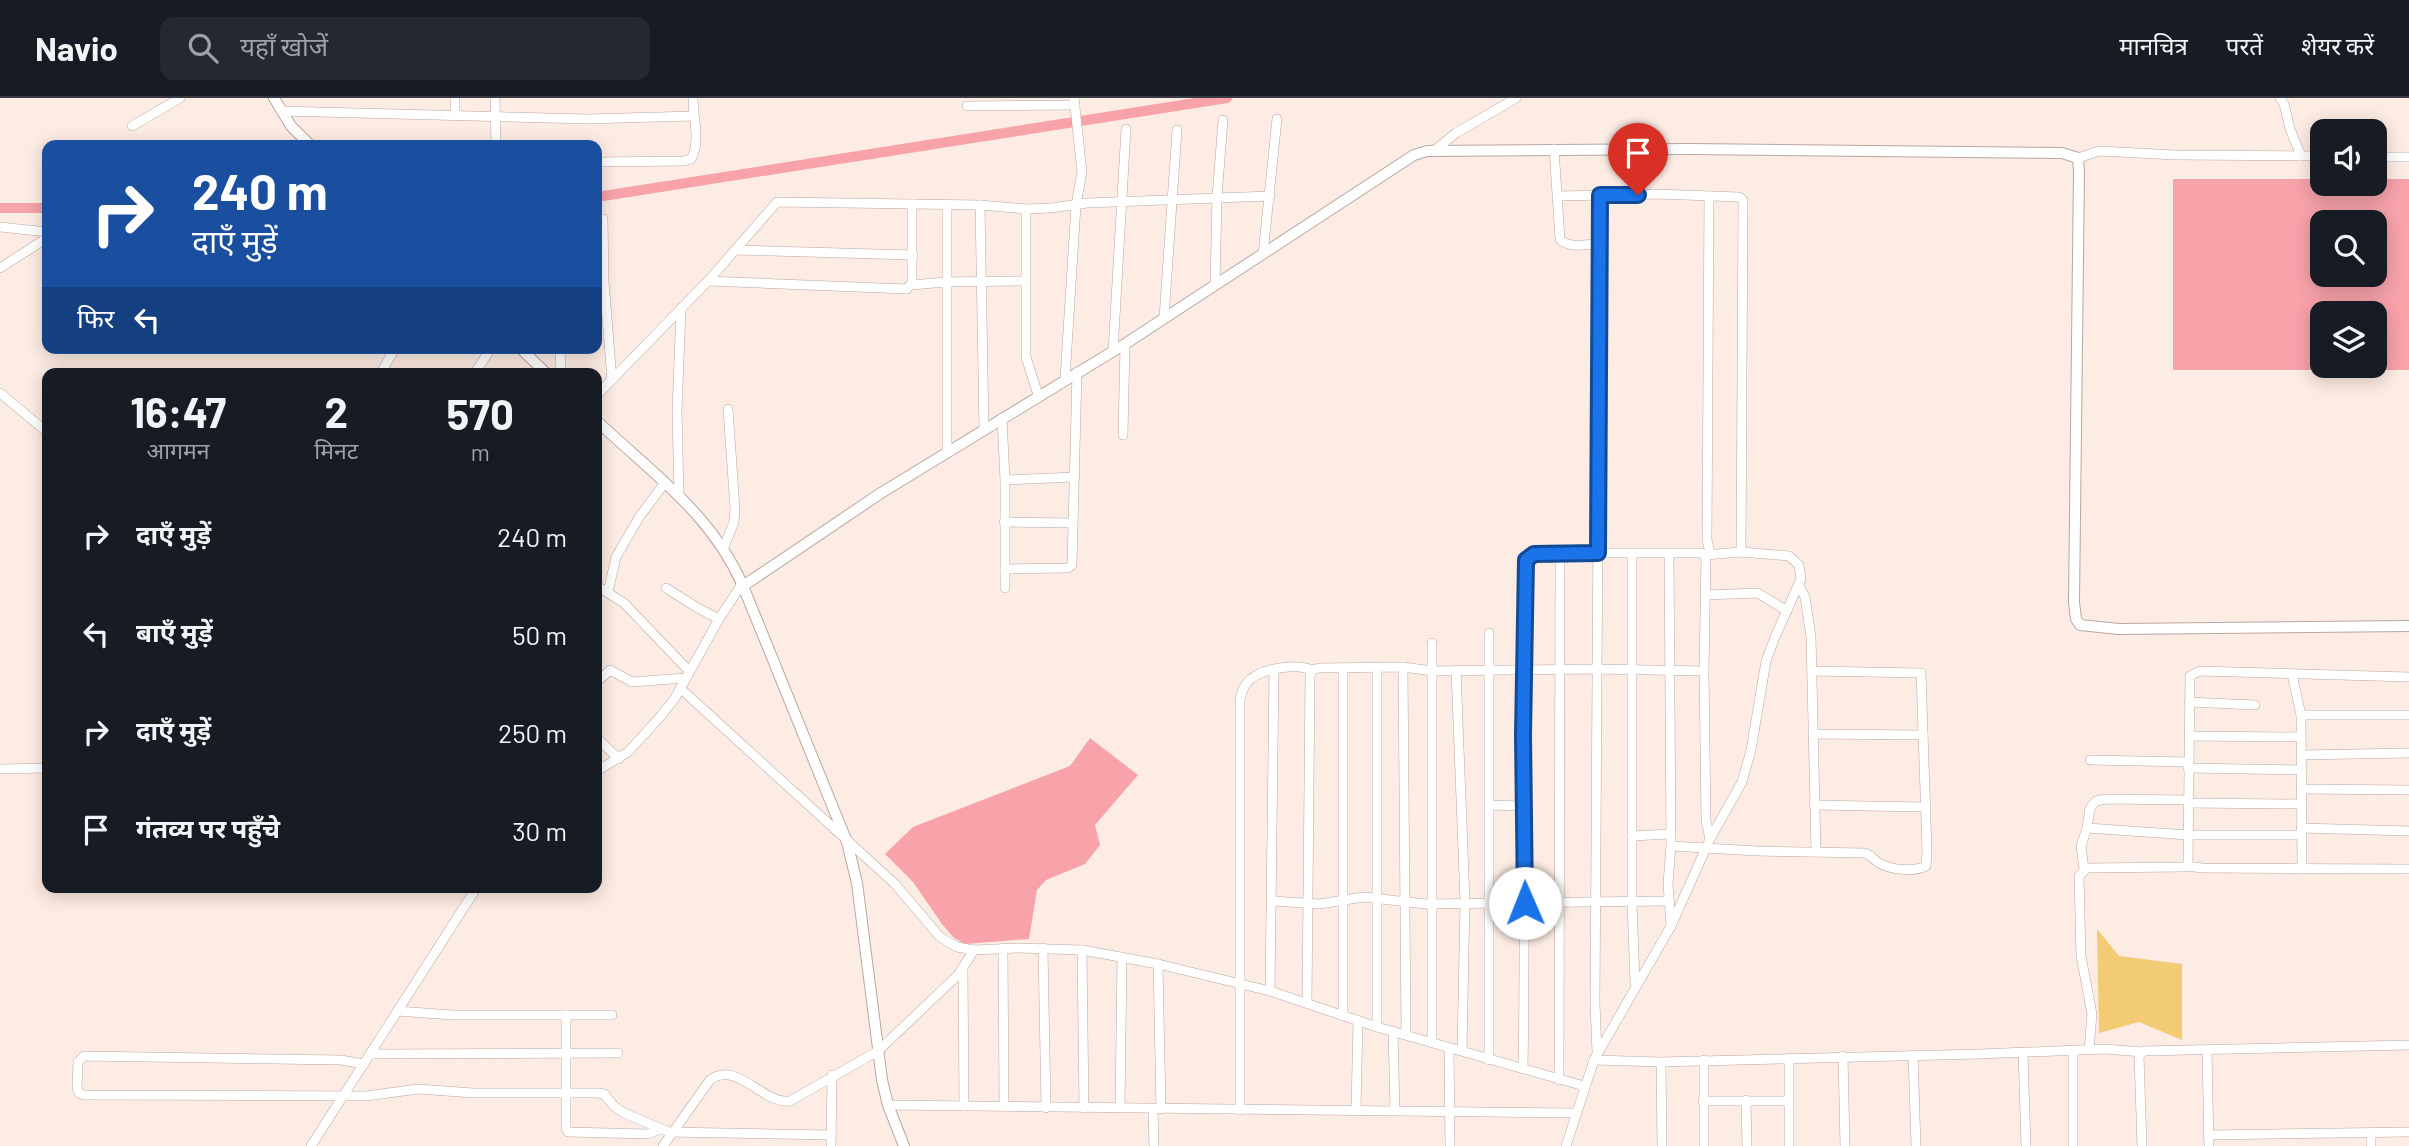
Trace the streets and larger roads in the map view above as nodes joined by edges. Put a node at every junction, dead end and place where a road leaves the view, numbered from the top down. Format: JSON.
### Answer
{"nodes":[{"id":1,"x":180,"y":98,"type":"edge"},
{"id":2,"x":274,"y":98,"type":"edge"},
{"id":3,"x":455,"y":98,"type":"edge"},
{"id":4,"x":495,"y":98,"type":"edge"},
{"id":5,"x":693,"y":98,"type":"edge"},
{"id":6,"x":1516,"y":98,"type":"edge"},
{"id":7,"x":2280,"y":98,"type":"edge"},
{"id":8,"x":1074,"y":102,"type":"edge"},
{"id":9,"x":967,"y":106,"type":"dead end"},
{"id":10,"x":281,"y":111,"type":"junction"},
{"id":11,"x":455,"y":116,"type":"junction"},
{"id":12,"x":693,"y":116,"type":"junction"},
{"id":13,"x":495,"y":118,"type":"junction"},
{"id":14,"x":1277,"y":118,"type":"dead end"},
{"id":15,"x":1223,"y":120,"type":"dead end"},
{"id":16,"x":132,"y":126,"type":"dead end"},
{"id":17,"x":1126,"y":129,"type":"dead end"},
{"id":18,"x":1177,"y":130,"type":"dead end"},
{"id":19,"x":306,"y":140,"type":"edge"},
{"id":20,"x":496,"y":140,"type":"edge"},
{"id":21,"x":1554,"y":149,"type":"junction"},
{"id":22,"x":1435,"y":150,"type":"junction"},
{"id":23,"x":2301,"y":156,"type":"junction"},
{"id":24,"x":2310,"y":156,"type":"edge"},
{"id":25,"x":2387,"y":157,"type":"edge"},
{"id":26,"x":2409,"y":157,"type":"edge"},
{"id":27,"x":2078,"y":158,"type":"junction"},
{"id":28,"x":602,"y":162,"type":"edge"},
{"id":29,"x":1600,"y":195,"type":"junction"},
{"id":30,"x":1270,"y":196,"type":"junction"},
{"id":31,"x":1558,"y":196,"type":"junction"},
{"id":32,"x":1709,"y":196,"type":"junction"},
{"id":33,"x":1217,"y":197,"type":"junction"},
{"id":34,"x":1171,"y":199,"type":"junction"},
{"id":35,"x":1121,"y":201,"type":"junction"},
{"id":36,"x":912,"y":204,"type":"junction"},
{"id":37,"x":947,"y":205,"type":"junction"},
{"id":38,"x":980,"y":205,"type":"junction"},
{"id":39,"x":1076,"y":205,"type":"junction"},
{"id":40,"x":1026,"y":209,"type":"junction"},
{"id":41,"x":603,"y":219,"type":"dead end"},
{"id":42,"x":0,"y":227,"type":"edge"},
{"id":43,"x":42,"y":231,"type":"edge"},
{"id":44,"x":42,"y":241,"type":"edge"},
{"id":45,"x":1599,"y":244,"type":"junction"},
{"id":46,"x":736,"y":250,"type":"junction"},
{"id":47,"x":912,"y":254,"type":"junction"},
{"id":48,"x":1263,"y":254,"type":"junction"},
{"id":49,"x":0,"y":268,"type":"edge"},
{"id":50,"x":708,"y":281,"type":"junction"},
{"id":51,"x":981,"y":281,"type":"junction"},
{"id":52,"x":1025,"y":281,"type":"junction"},
{"id":53,"x":946,"y":282,"type":"junction"},
{"id":54,"x":1215,"y":284,"type":"junction"},
{"id":55,"x":911,"y":285,"type":"junction"},
{"id":56,"x":681,"y":308,"type":"junction"},
{"id":57,"x":1164,"y":318,"type":"junction"},
{"id":58,"x":1125,"y":344,"type":"junction"},
{"id":59,"x":1113,"y":351,"type":"junction"},
{"id":60,"x":526,"y":354,"type":"edge"},
{"id":61,"x":541,"y":368,"type":"edge"},
{"id":62,"x":1077,"y":373,"type":"junction"},
{"id":63,"x":1065,"y":379,"type":"junction"},
{"id":64,"x":612,"y":380,"type":"junction"},
{"id":65,"x":602,"y":391,"type":"edge"},
{"id":66,"x":0,"y":393,"type":"edge"},
{"id":67,"x":1038,"y":396,"type":"junction"},
{"id":68,"x":728,"y":409,"type":"dead end"},
{"id":69,"x":1002,"y":418,"type":"junction"},
{"id":70,"x":602,"y":426,"type":"edge"},
{"id":71,"x":42,"y":428,"type":"edge"},
{"id":72,"x":984,"y":429,"type":"junction"},
{"id":73,"x":1124,"y":435,"type":"dead end"},
{"id":74,"x":947,"y":451,"type":"junction"},
{"id":75,"x":1075,"y":477,"type":"junction"},
{"id":76,"x":1005,"y":480,"type":"junction"},
{"id":77,"x":664,"y":484,"type":"junction"},
{"id":78,"x":679,"y":496,"type":"junction"},
{"id":79,"x":1004,"y":523,"type":"junction"},
{"id":80,"x":1072,"y":523,"type":"junction"},
{"id":81,"x":724,"y":547,"type":"junction"},
{"id":82,"x":1560,"y":552,"type":"junction"},
{"id":83,"x":1741,"y":552,"type":"junction"},
{"id":84,"x":1598,"y":553,"type":"junction"},
{"id":85,"x":1632,"y":554,"type":"junction"},
{"id":86,"x":1669,"y":554,"type":"junction"},
{"id":87,"x":1707,"y":554,"type":"junction"},
{"id":88,"x":1005,"y":569,"type":"junction"},
{"id":89,"x":742,"y":585,"type":"junction"},
{"id":90,"x":1799,"y":586,"type":"junction"},
{"id":91,"x":666,"y":588,"type":"dead end"},
{"id":92,"x":1004,"y":588,"type":"dead end"},
{"id":93,"x":602,"y":589,"type":"edge"},
{"id":94,"x":608,"y":592,"type":"junction"},
{"id":95,"x":1706,"y":595,"type":"junction"},
{"id":96,"x":1787,"y":611,"type":"junction"},
{"id":97,"x":719,"y":619,"type":"junction"},
{"id":98,"x":2409,"y":626,"type":"edge"},
{"id":99,"x":1489,"y":633,"type":"dead end"},
{"id":100,"x":1432,"y":643,"type":"dead end"},
{"id":101,"x":1403,"y":667,"type":"junction"},
{"id":102,"x":1343,"y":668,"type":"junction"},
{"id":103,"x":1377,"y":668,"type":"junction"},
{"id":104,"x":1596,"y":669,"type":"junction"},
{"id":105,"x":1631,"y":669,"type":"junction"},
{"id":106,"x":1274,"y":670,"type":"junction"},
{"id":107,"x":1312,"y":670,"type":"junction"},
{"id":108,"x":1456,"y":670,"type":"junction"},
{"id":109,"x":1524,"y":670,"type":"junction"},
{"id":110,"x":1558,"y":670,"type":"junction"},
{"id":111,"x":1432,"y":671,"type":"junction"},
{"id":112,"x":1490,"y":671,"type":"junction"},
{"id":113,"x":1669,"y":671,"type":"junction"},
{"id":114,"x":1704,"y":671,"type":"junction"},
{"id":115,"x":1812,"y":671,"type":"junction"},
{"id":116,"x":687,"y":674,"type":"junction"},
{"id":117,"x":2292,"y":674,"type":"junction"},
{"id":118,"x":602,"y":677,"type":"edge"},
{"id":119,"x":2409,"y":677,"type":"edge"},
{"id":120,"x":680,"y":688,"type":"junction"},
{"id":121,"x":2189,"y":702,"type":"junction"},
{"id":122,"x":2255,"y":705,"type":"dead end"},
{"id":123,"x":2301,"y":715,"type":"junction"},
{"id":124,"x":2409,"y":715,"type":"edge"},
{"id":125,"x":1812,"y":734,"type":"junction"},
{"id":126,"x":1923,"y":735,"type":"junction"},
{"id":127,"x":2189,"y":736,"type":"junction"},
{"id":128,"x":2301,"y":737,"type":"junction"},
{"id":129,"x":602,"y":743,"type":"edge"},
{"id":130,"x":2409,"y":753,"type":"edge"},
{"id":131,"x":2301,"y":755,"type":"junction"},
{"id":132,"x":620,"y":759,"type":"junction"},
{"id":133,"x":2090,"y":760,"type":"dead end"},
{"id":134,"x":2188,"y":765,"type":"junction"},
{"id":135,"x":42,"y":768,"type":"edge"},
{"id":136,"x":602,"y":768,"type":"edge"},
{"id":137,"x":0,"y":769,"type":"edge"},
{"id":138,"x":2301,"y":770,"type":"junction"},
{"id":139,"x":2301,"y":789,"type":"junction"},
{"id":140,"x":2409,"y":790,"type":"edge"},
{"id":141,"x":2188,"y":801,"type":"junction"},
{"id":142,"x":2301,"y":804,"type":"junction"},
{"id":143,"x":1490,"y":805,"type":"junction"},
{"id":144,"x":1814,"y":805,"type":"junction"},
{"id":145,"x":1523,"y":806,"type":"junction"},
{"id":146,"x":1924,"y":807,"type":"junction"},
{"id":147,"x":2087,"y":828,"type":"junction"},
{"id":148,"x":2409,"y":831,"type":"edge"},
{"id":149,"x":2301,"y":832,"type":"junction"},
{"id":150,"x":1671,"y":834,"type":"junction"},
{"id":151,"x":2188,"y":835,"type":"junction"},
{"id":152,"x":1632,"y":836,"type":"junction"},
{"id":153,"x":847,"y":842,"type":"junction"},
{"id":154,"x":1708,"y":843,"type":"junction"},
{"id":155,"x":1671,"y":846,"type":"junction"},
{"id":156,"x":1816,"y":852,"type":"junction"},
{"id":157,"x":2186,"y":866,"type":"junction"},
{"id":158,"x":2084,"y":869,"type":"junction"},
{"id":159,"x":2302,"y":869,"type":"junction"},
{"id":160,"x":2409,"y":869,"type":"edge"},
{"id":161,"x":473,"y":893,"type":"edge"},
{"id":162,"x":1377,"y":898,"type":"junction"},
{"id":163,"x":1344,"y":900,"type":"junction"},
{"id":164,"x":1272,"y":901,"type":"junction"},
{"id":165,"x":1668,"y":901,"type":"junction"},
{"id":166,"x":1405,"y":902,"type":"junction"},
{"id":167,"x":1465,"y":902,"type":"junction"},
{"id":168,"x":1490,"y":902,"type":"junction"},
{"id":169,"x":1525,"y":903,"type":"junction"},
{"id":170,"x":1560,"y":903,"type":"junction"},
{"id":171,"x":1597,"y":903,"type":"junction"},
{"id":172,"x":1632,"y":903,"type":"junction"},
{"id":173,"x":1309,"y":904,"type":"junction"},
{"id":174,"x":1432,"y":904,"type":"junction"},
{"id":175,"x":1671,"y":926,"type":"junction"},
{"id":176,"x":1003,"y":948,"type":"junction"},
{"id":177,"x":1043,"y":948,"type":"junction"},
{"id":178,"x":974,"y":950,"type":"junction"},
{"id":179,"x":1082,"y":950,"type":"junction"},
{"id":180,"x":1122,"y":957,"type":"junction"},
{"id":181,"x":1158,"y":964,"type":"junction"},
{"id":182,"x":963,"y":968,"type":"junction"},
{"id":183,"x":1239,"y":983,"type":"junction"},
{"id":184,"x":1636,"y":985,"type":"junction"},
{"id":185,"x":1270,"y":991,"type":"junction"},
{"id":186,"x":1307,"y":1003,"type":"junction"},
{"id":187,"x":397,"y":1012,"type":"junction"},
{"id":188,"x":566,"y":1015,"type":"junction"},
{"id":189,"x":612,"y":1015,"type":"dead end"},
{"id":190,"x":1343,"y":1016,"type":"junction"},
{"id":191,"x":1358,"y":1020,"type":"junction"},
{"id":192,"x":1377,"y":1027,"type":"junction"},
{"id":193,"x":1394,"y":1031,"type":"junction"},
{"id":194,"x":1406,"y":1035,"type":"junction"},
{"id":195,"x":1432,"y":1042,"type":"junction"},
{"id":196,"x":2409,"y":1045,"type":"edge"},
{"id":197,"x":1449,"y":1048,"type":"junction"},
{"id":198,"x":2089,"y":1049,"type":"junction"},
{"id":199,"x":1462,"y":1050,"type":"junction"},
{"id":200,"x":2073,"y":1050,"type":"junction"},
{"id":201,"x":2207,"y":1050,"type":"junction"},
{"id":202,"x":878,"y":1051,"type":"junction"},
{"id":203,"x":2142,"y":1052,"type":"junction"},
{"id":204,"x":566,"y":1053,"type":"junction"},
{"id":205,"x":618,"y":1053,"type":"dead end"},
{"id":206,"x":2023,"y":1053,"type":"junction"},
{"id":207,"x":370,"y":1054,"type":"junction"},
{"id":208,"x":1913,"y":1055,"type":"junction"},
{"id":209,"x":1595,"y":1056,"type":"junction"},
{"id":210,"x":1843,"y":1056,"type":"junction"},
{"id":211,"x":1788,"y":1058,"type":"junction"},
{"id":212,"x":1489,"y":1059,"type":"junction"},
{"id":213,"x":1704,"y":1060,"type":"junction"},
{"id":214,"x":1661,"y":1062,"type":"junction"},
{"id":215,"x":364,"y":1064,"type":"junction"},
{"id":216,"x":1523,"y":1069,"type":"junction"},
{"id":217,"x":832,"y":1075,"type":"junction"},
{"id":218,"x":1559,"y":1080,"type":"junction"},
{"id":219,"x":1584,"y":1086,"type":"junction"},
{"id":220,"x":566,"y":1093,"type":"junction"},
{"id":221,"x":344,"y":1095,"type":"junction"},
{"id":222,"x":1746,"y":1100,"type":"junction"},
{"id":223,"x":1703,"y":1101,"type":"junction"},
{"id":224,"x":1788,"y":1101,"type":"junction"},
{"id":225,"x":888,"y":1105,"type":"junction"},
{"id":226,"x":964,"y":1106,"type":"junction"},
{"id":227,"x":1004,"y":1106,"type":"junction"},
{"id":228,"x":1046,"y":1108,"type":"junction"},
{"id":229,"x":1084,"y":1108,"type":"junction"},
{"id":230,"x":1121,"y":1108,"type":"junction"},
{"id":231,"x":1157,"y":1109,"type":"junction"},
{"id":232,"x":1240,"y":1110,"type":"junction"},
{"id":233,"x":1356,"y":1110,"type":"junction"},
{"id":234,"x":1395,"y":1110,"type":"junction"},
{"id":235,"x":1450,"y":1113,"type":"junction"},
{"id":236,"x":1575,"y":1113,"type":"junction"},
{"id":237,"x":660,"y":1129,"type":"junction"},
{"id":238,"x":674,"y":1132,"type":"junction"},
{"id":239,"x":2409,"y":1132,"type":"edge"},
{"id":240,"x":2371,"y":1133,"type":"junction"},
{"id":241,"x":831,"y":1135,"type":"junction"},
{"id":242,"x":2208,"y":1135,"type":"junction"},
{"id":243,"x":311,"y":1146,"type":"edge"},
{"id":244,"x":663,"y":1146,"type":"edge"},
{"id":245,"x":831,"y":1146,"type":"edge"},
{"id":246,"x":904,"y":1146,"type":"edge"},
{"id":247,"x":1154,"y":1146,"type":"edge"},
{"id":248,"x":1450,"y":1146,"type":"edge"},
{"id":249,"x":1566,"y":1146,"type":"edge"},
{"id":250,"x":1662,"y":1146,"type":"edge"},
{"id":251,"x":1704,"y":1146,"type":"edge"},
{"id":252,"x":1746,"y":1146,"type":"edge"},
{"id":253,"x":1789,"y":1146,"type":"edge"},
{"id":254,"x":1845,"y":1146,"type":"edge"},
{"id":255,"x":1916,"y":1146,"type":"edge"},
{"id":256,"x":2026,"y":1146,"type":"edge"},
{"id":257,"x":2073,"y":1146,"type":"edge"},
{"id":258,"x":2142,"y":1146,"type":"edge"},
{"id":259,"x":2209,"y":1146,"type":"edge"},
{"id":260,"x":2371,"y":1146,"type":"edge"}],
"edges":[{"from":1,"to":16,"type":"street"},
{"from":2,"to":10,"type":"street"},
{"from":3,"to":11,"type":"street"},
{"from":4,"to":13,"type":"street"},
{"from":5,"to":12,"type":"street"},
{"from":6,"to":22,"type":"street"},
{"from":7,"to":23,"type":"street"},
{"from":8,"to":9,"type":"street"},
{"from":8,"to":39,"type":"street"},
{"from":10,"to":11,"type":"street"},
{"from":10,"to":19,"type":"street"},
{"from":11,"to":13,"type":"street"},
{"from":12,"to":13,"type":"street"},
{"from":12,"to":28,"type":"street"},
{"from":13,"to":20,"type":"street"},
{"from":14,"to":30,"type":"street"},
{"from":15,"to":33,"type":"street"},
{"from":17,"to":35,"type":"street"},
{"from":18,"to":34,"type":"street"},
{"from":21,"to":22,"type":"street"},
{"from":21,"to":27,"type":"street"},
{"from":21,"to":31,"type":"street"},
{"from":22,"to":48,"type":"street"},
{"from":23,"to":24,"type":"street"},
{"from":23,"to":27,"type":"street"},
{"from":25,"to":26,"type":"street"},
{"from":27,"to":98,"type":"street"},
{"from":29,"to":31,"type":"street"},
{"from":29,"to":32,"type":"street"},
{"from":29,"to":45,"type":"street"},
{"from":30,"to":33,"type":"street"},
{"from":30,"to":48,"type":"street"},
{"from":31,"to":45,"type":"street"},
{"from":32,"to":83,"type":"street"},
{"from":32,"to":87,"type":"street"},
{"from":33,"to":34,"type":"street"},
{"from":33,"to":54,"type":"street"},
{"from":34,"to":35,"type":"street"},
{"from":34,"to":57,"type":"street"},
{"from":35,"to":39,"type":"street"},
{"from":35,"to":59,"type":"street"},
{"from":36,"to":37,"type":"street"},
{"from":36,"to":46,"type":"street"},
{"from":36,"to":47,"type":"street"},
{"from":37,"to":38,"type":"street"},
{"from":37,"to":53,"type":"street"},
{"from":38,"to":40,"type":"street"},
{"from":38,"to":51,"type":"street"},
{"from":39,"to":40,"type":"street"},
{"from":39,"to":63,"type":"street"},
{"from":40,"to":52,"type":"street"},
{"from":41,"to":64,"type":"street"},
{"from":42,"to":43,"type":"street"},
{"from":44,"to":49,"type":"street"},
{"from":45,"to":84,"type":"street"},
{"from":46,"to":47,"type":"street"},
{"from":46,"to":50,"type":"street"},
{"from":47,"to":55,"type":"street"},
{"from":48,"to":54,"type":"street"},
{"from":50,"to":55,"type":"street"},
{"from":50,"to":56,"type":"street"},
{"from":51,"to":52,"type":"street"},
{"from":51,"to":53,"type":"street"},
{"from":51,"to":72,"type":"street"},
{"from":52,"to":67,"type":"street"},
{"from":53,"to":55,"type":"street"},
{"from":53,"to":74,"type":"street"},
{"from":54,"to":57,"type":"street"},
{"from":56,"to":64,"type":"street"},
{"from":56,"to":78,"type":"street"},
{"from":57,"to":58,"type":"street"},
{"from":58,"to":59,"type":"street"},
{"from":58,"to":73,"type":"street"},
{"from":59,"to":62,"type":"street"},
{"from":60,"to":61,"type":"street"},
{"from":62,"to":63,"type":"street"},
{"from":62,"to":75,"type":"street"},
{"from":63,"to":67,"type":"street"},
{"from":64,"to":65,"type":"street"},
{"from":66,"to":71,"type":"street"},
{"from":67,"to":69,"type":"street"},
{"from":68,"to":81,"type":"street"},
{"from":69,"to":72,"type":"street"},
{"from":69,"to":76,"type":"street"},
{"from":70,"to":77,"type":"street"},
{"from":72,"to":74,"type":"street"},
{"from":74,"to":89,"type":"street"},
{"from":75,"to":76,"type":"street"},
{"from":75,"to":80,"type":"street"},
{"from":76,"to":79,"type":"street"},
{"from":77,"to":78,"type":"street"},
{"from":77,"to":94,"type":"street"},
{"from":78,"to":81,"type":"street"},
{"from":79,"to":80,"type":"street"},
{"from":79,"to":88,"type":"street"},
{"from":80,"to":88,"type":"street"},
{"from":81,"to":89,"type":"street"},
{"from":82,"to":84,"type":"street"},
{"from":82,"to":109,"type":"street"},
{"from":82,"to":110,"type":"street"},
{"from":83,"to":87,"type":"street"},
{"from":83,"to":90,"type":"street"},
{"from":84,"to":85,"type":"street"},
{"from":84,"to":104,"type":"street"},
{"from":85,"to":86,"type":"street"},
{"from":85,"to":105,"type":"street"},
{"from":86,"to":87,"type":"street"},
{"from":86,"to":113,"type":"street"},
{"from":87,"to":95,"type":"street"},
{"from":88,"to":92,"type":"street"},
{"from":89,"to":97,"type":"street"},
{"from":89,"to":153,"type":"street"},
{"from":90,"to":96,"type":"street"},
{"from":90,"to":115,"type":"street"},
{"from":91,"to":97,"type":"street"},
{"from":93,"to":94,"type":"street"},
{"from":94,"to":116,"type":"street"},
{"from":95,"to":96,"type":"street"},
{"from":95,"to":114,"type":"street"},
{"from":96,"to":154,"type":"street"},
{"from":97,"to":116,"type":"street"},
{"from":99,"to":112,"type":"street"},
{"from":100,"to":111,"type":"street"},
{"from":101,"to":103,"type":"street"},
{"from":101,"to":111,"type":"street"},
{"from":101,"to":166,"type":"street"},
{"from":102,"to":103,"type":"street"},
{"from":102,"to":107,"type":"street"},
{"from":102,"to":163,"type":"street"},
{"from":103,"to":162,"type":"street"},
{"from":104,"to":105,"type":"street"},
{"from":104,"to":110,"type":"street"},
{"from":104,"to":171,"type":"street"},
{"from":105,"to":113,"type":"street"},
{"from":105,"to":152,"type":"street"},
{"from":106,"to":107,"type":"street"},
{"from":106,"to":164,"type":"street"},
{"from":106,"to":183,"type":"street"},
{"from":107,"to":173,"type":"street"},
{"from":108,"to":111,"type":"street"},
{"from":108,"to":112,"type":"street"},
{"from":108,"to":167,"type":"street"},
{"from":109,"to":110,"type":"street"},
{"from":109,"to":112,"type":"street"},
{"from":109,"to":145,"type":"street"},
{"from":110,"to":170,"type":"street"},
{"from":111,"to":174,"type":"street"},
{"from":112,"to":143,"type":"street"},
{"from":113,"to":114,"type":"street"},
{"from":113,"to":150,"type":"street"},
{"from":114,"to":154,"type":"street"},
{"from":115,"to":125,"type":"street"},
{"from":115,"to":126,"type":"street"},
{"from":116,"to":118,"type":"street"},
{"from":116,"to":120,"type":"street"},
{"from":117,"to":119,"type":"street"},
{"from":117,"to":121,"type":"street"},
{"from":117,"to":123,"type":"street"},
{"from":120,"to":132,"type":"street"},
{"from":120,"to":153,"type":"street"},
{"from":121,"to":122,"type":"street"},
{"from":121,"to":127,"type":"street"},
{"from":123,"to":124,"type":"street"},
{"from":123,"to":128,"type":"street"},
{"from":125,"to":126,"type":"street"},
{"from":125,"to":144,"type":"street"},
{"from":126,"to":146,"type":"street"},
{"from":127,"to":128,"type":"street"},
{"from":127,"to":134,"type":"street"},
{"from":128,"to":131,"type":"street"},
{"from":129,"to":132,"type":"street"},
{"from":130,"to":131,"type":"street"},
{"from":131,"to":138,"type":"street"},
{"from":132,"to":136,"type":"street"},
{"from":133,"to":134,"type":"street"},
{"from":134,"to":138,"type":"street"},
{"from":134,"to":141,"type":"street"},
{"from":135,"to":137,"type":"street"},
{"from":138,"to":139,"type":"street"},
{"from":139,"to":140,"type":"street"},
{"from":139,"to":142,"type":"street"},
{"from":141,"to":142,"type":"street"},
{"from":141,"to":147,"type":"street"},
{"from":141,"to":151,"type":"street"},
{"from":142,"to":149,"type":"street"},
{"from":143,"to":145,"type":"street"},
{"from":143,"to":168,"type":"street"},
{"from":144,"to":146,"type":"street"},
{"from":144,"to":156,"type":"street"},
{"from":145,"to":169,"type":"street"},
{"from":146,"to":156,"type":"street"},
{"from":147,"to":151,"type":"street"},
{"from":147,"to":158,"type":"street"},
{"from":148,"to":149,"type":"street"},
{"from":149,"to":151,"type":"street"},
{"from":149,"to":159,"type":"street"},
{"from":150,"to":152,"type":"street"},
{"from":150,"to":155,"type":"street"},
{"from":151,"to":157,"type":"street"},
{"from":152,"to":172,"type":"street"},
{"from":153,"to":178,"type":"street"},
{"from":153,"to":202,"type":"street"},
{"from":154,"to":155,"type":"street"},
{"from":154,"to":156,"type":"street"},
{"from":154,"to":175,"type":"street"},
{"from":155,"to":165,"type":"street"},
{"from":157,"to":158,"type":"street"},
{"from":157,"to":159,"type":"street"},
{"from":158,"to":198,"type":"street"},
{"from":159,"to":160,"type":"street"},
{"from":161,"to":187,"type":"street"},
{"from":162,"to":163,"type":"street"},
{"from":162,"to":166,"type":"street"},
{"from":162,"to":192,"type":"street"},
{"from":163,"to":173,"type":"street"},
{"from":163,"to":190,"type":"street"},
{"from":164,"to":173,"type":"street"},
{"from":164,"to":185,"type":"street"},
{"from":165,"to":172,"type":"street"},
{"from":165,"to":175,"type":"street"},
{"from":166,"to":174,"type":"street"},
{"from":166,"to":194,"type":"street"},
{"from":167,"to":168,"type":"street"},
{"from":167,"to":174,"type":"street"},
{"from":167,"to":199,"type":"street"},
{"from":168,"to":169,"type":"street"},
{"from":168,"to":212,"type":"street"},
{"from":169,"to":170,"type":"street"},
{"from":169,"to":216,"type":"street"},
{"from":170,"to":171,"type":"street"},
{"from":170,"to":218,"type":"street"},
{"from":171,"to":172,"type":"street"},
{"from":171,"to":209,"type":"street"},
{"from":172,"to":184,"type":"street"},
{"from":173,"to":186,"type":"street"},
{"from":174,"to":195,"type":"street"},
{"from":175,"to":184,"type":"street"},
{"from":176,"to":177,"type":"street"},
{"from":176,"to":178,"type":"street"},
{"from":176,"to":227,"type":"street"},
{"from":177,"to":179,"type":"street"},
{"from":177,"to":228,"type":"street"},
{"from":178,"to":182,"type":"street"},
{"from":179,"to":180,"type":"street"},
{"from":179,"to":229,"type":"street"},
{"from":180,"to":181,"type":"street"},
{"from":180,"to":230,"type":"street"},
{"from":181,"to":183,"type":"street"},
{"from":181,"to":231,"type":"street"},
{"from":182,"to":202,"type":"street"},
{"from":182,"to":226,"type":"street"},
{"from":183,"to":185,"type":"street"},
{"from":183,"to":232,"type":"street"},
{"from":184,"to":209,"type":"street"},
{"from":185,"to":186,"type":"street"},
{"from":186,"to":190,"type":"street"},
{"from":187,"to":188,"type":"street"},
{"from":187,"to":207,"type":"street"},
{"from":188,"to":189,"type":"street"},
{"from":188,"to":204,"type":"street"},
{"from":190,"to":191,"type":"street"},
{"from":191,"to":192,"type":"street"},
{"from":191,"to":233,"type":"street"},
{"from":192,"to":193,"type":"street"},
{"from":193,"to":194,"type":"street"},
{"from":193,"to":234,"type":"street"},
{"from":194,"to":195,"type":"street"},
{"from":195,"to":197,"type":"street"},
{"from":196,"to":201,"type":"street"},
{"from":197,"to":199,"type":"street"},
{"from":197,"to":235,"type":"street"},
{"from":198,"to":200,"type":"street"},
{"from":198,"to":203,"type":"street"},
{"from":199,"to":212,"type":"street"},
{"from":200,"to":206,"type":"street"},
{"from":200,"to":257,"type":"street"},
{"from":201,"to":203,"type":"street"},
{"from":201,"to":242,"type":"street"},
{"from":202,"to":217,"type":"street"},
{"from":202,"to":225,"type":"street"},
{"from":203,"to":258,"type":"street"},
{"from":204,"to":205,"type":"street"},
{"from":204,"to":207,"type":"street"},
{"from":204,"to":220,"type":"street"},
{"from":206,"to":208,"type":"street"},
{"from":206,"to":256,"type":"street"},
{"from":207,"to":215,"type":"street"},
{"from":208,"to":210,"type":"street"},
{"from":208,"to":255,"type":"street"},
{"from":209,"to":214,"type":"street"},
{"from":209,"to":219,"type":"street"},
{"from":210,"to":211,"type":"street"},
{"from":210,"to":254,"type":"street"},
{"from":211,"to":213,"type":"street"},
{"from":211,"to":224,"type":"street"},
{"from":212,"to":216,"type":"street"},
{"from":213,"to":214,"type":"street"},
{"from":213,"to":223,"type":"street"},
{"from":214,"to":250,"type":"street"},
{"from":215,"to":221,"type":"street"},
{"from":215,"to":221,"type":"street"},
{"from":216,"to":218,"type":"street"},
{"from":217,"to":238,"type":"street"},
{"from":217,"to":241,"type":"street"},
{"from":218,"to":219,"type":"street"},
{"from":219,"to":236,"type":"street"},
{"from":220,"to":221,"type":"street"},
{"from":220,"to":237,"type":"street"},
{"from":220,"to":237,"type":"street"},
{"from":221,"to":243,"type":"street"},
{"from":222,"to":223,"type":"street"},
{"from":222,"to":224,"type":"street"},
{"from":222,"to":252,"type":"street"},
{"from":223,"to":251,"type":"street"},
{"from":224,"to":253,"type":"street"},
{"from":225,"to":226,"type":"street"},
{"from":225,"to":246,"type":"street"},
{"from":226,"to":227,"type":"street"},
{"from":227,"to":228,"type":"street"},
{"from":228,"to":229,"type":"street"},
{"from":229,"to":230,"type":"street"},
{"from":230,"to":231,"type":"street"},
{"from":231,"to":232,"type":"street"},
{"from":231,"to":247,"type":"street"},
{"from":232,"to":233,"type":"street"},
{"from":233,"to":234,"type":"street"},
{"from":234,"to":235,"type":"street"},
{"from":235,"to":236,"type":"street"},
{"from":235,"to":248,"type":"street"},
{"from":236,"to":249,"type":"street"},
{"from":237,"to":238,"type":"street"},
{"from":238,"to":241,"type":"street"},
{"from":238,"to":244,"type":"street"},
{"from":239,"to":240,"type":"street"},
{"from":240,"to":242,"type":"street"},
{"from":240,"to":260,"type":"street"},
{"from":241,"to":245,"type":"street"},
{"from":242,"to":259,"type":"street"}]}
